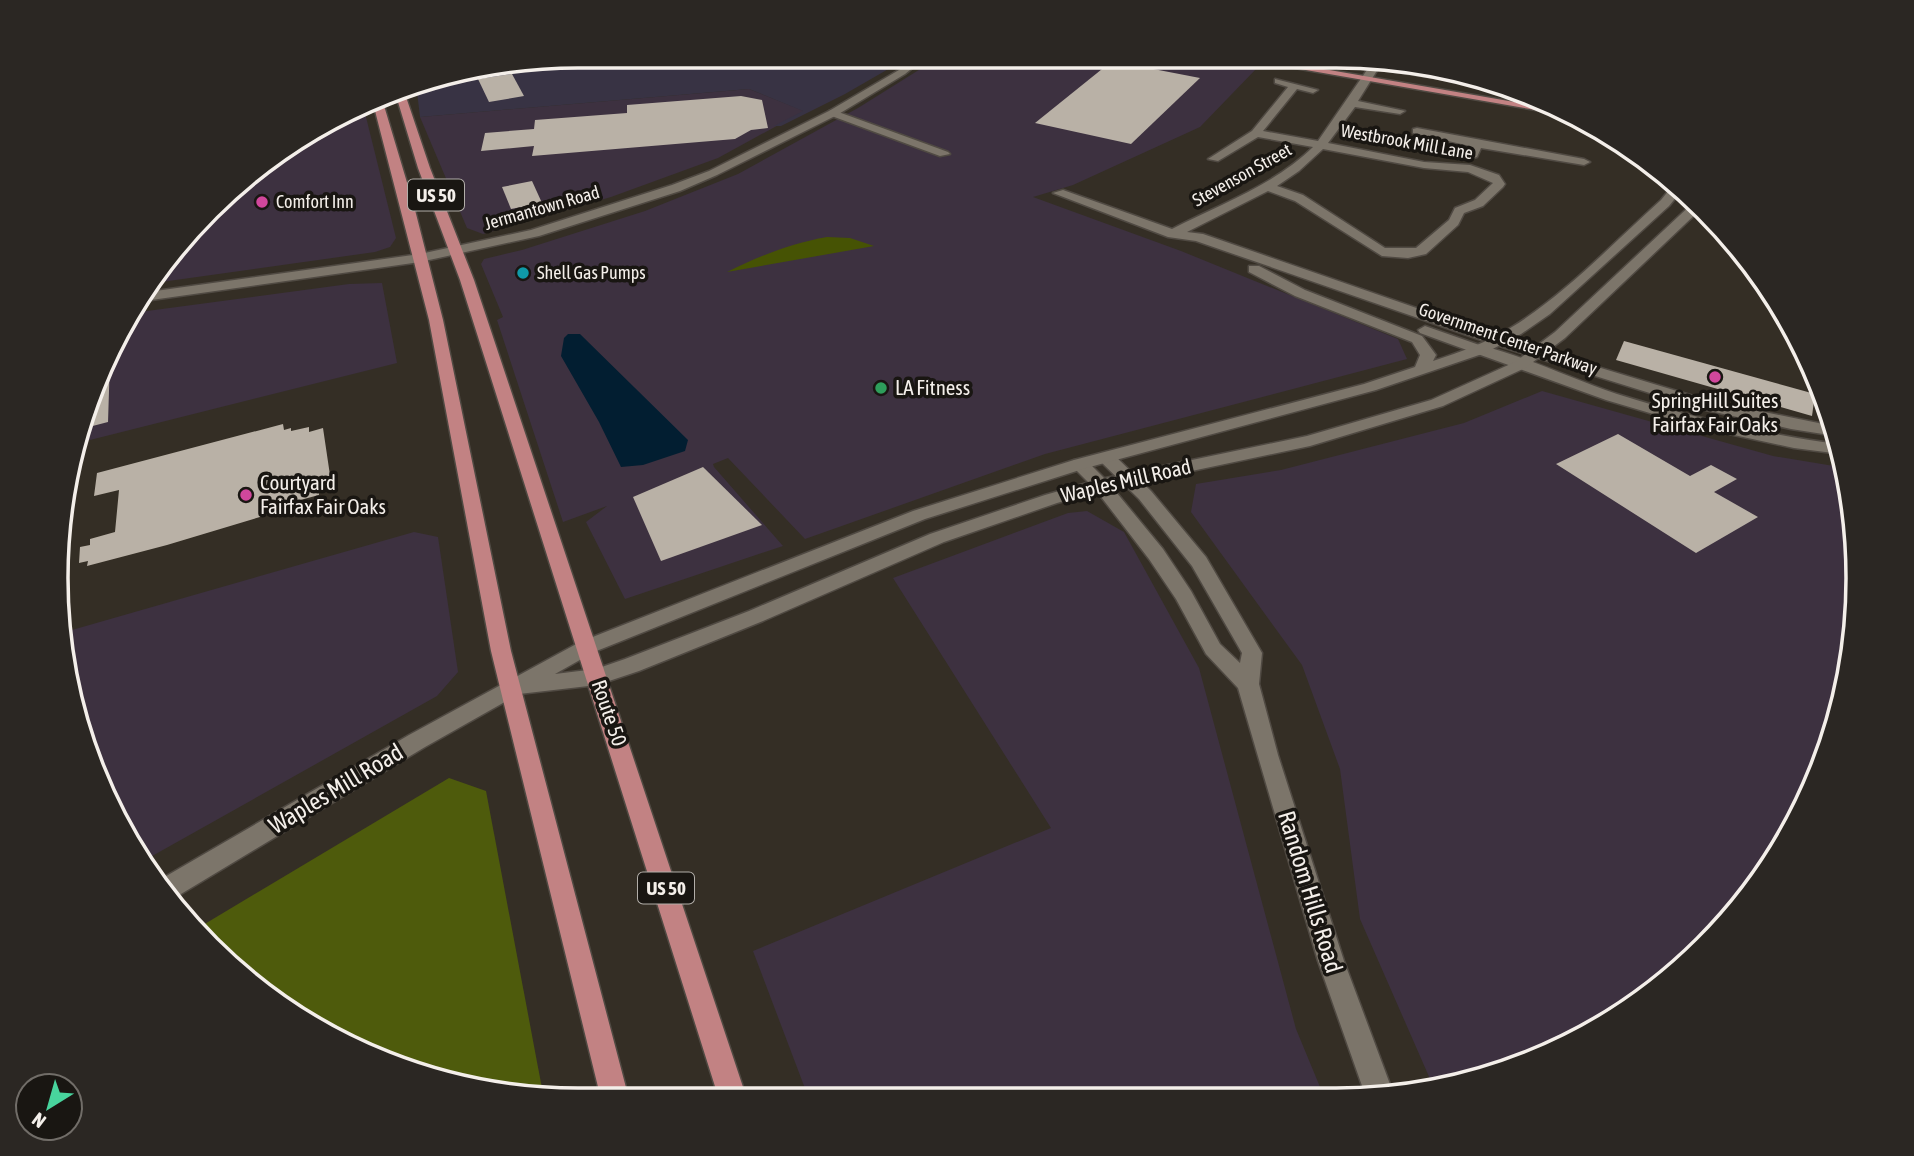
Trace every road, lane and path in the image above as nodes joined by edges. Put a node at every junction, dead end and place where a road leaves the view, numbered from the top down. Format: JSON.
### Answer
{"nodes":[{"id":1,"x":907,"y":68,"type":"edge"},
{"id":2,"x":1374,"y":69,"type":"edge"},
{"id":3,"x":1379,"y":70,"type":"edge"},
{"id":4,"x":1381,"y":70,"type":"edge"},
{"id":5,"x":1279,"y":81,"type":"dead end"},
{"id":6,"x":1294,"y":86,"type":"junction"},
{"id":7,"x":1313,"y":90,"type":"dead end"},
{"id":8,"x":1487,"y":91,"type":"edge"},
{"id":9,"x":402,"y":99,"type":"edge"},
{"id":10,"x":1352,"y":103,"type":"junction"},
{"id":11,"x":1523,"y":104,"type":"edge"},
{"id":12,"x":381,"y":108,"type":"edge"},
{"id":13,"x":1400,"y":111,"type":"dead end"},
{"id":14,"x":833,"y":113,"type":"junction"},
{"id":15,"x":408,"y":115,"type":"junction"},
{"id":16,"x":383,"y":118,"type":"junction"},
{"id":17,"x":1417,"y":131,"type":"dead end"},
{"id":18,"x":1256,"y":133,"type":"junction"},
{"id":19,"x":1476,"y":144,"type":"junction"},
{"id":20,"x":1321,"y":145,"type":"junction"},
{"id":21,"x":944,"y":153,"type":"dead end"},
{"id":22,"x":1214,"y":159,"type":"dead end"},
{"id":23,"x":1584,"y":162,"type":"dead end"},
{"id":24,"x":1470,"y":169,"type":"junction"},
{"id":25,"x":429,"y":178,"type":"junction"},
{"id":26,"x":402,"y":181,"type":"junction"},
{"id":27,"x":1267,"y":186,"type":"junction"},
{"id":28,"x":1059,"y":192,"type":"dead end"},
{"id":29,"x":1672,"y":195,"type":"edge"},
{"id":30,"x":1690,"y":212,"type":"edge"},
{"id":31,"x":1172,"y":234,"type":"junction"},
{"id":32,"x":456,"y":251,"type":"junction"},
{"id":33,"x":420,"y":258,"type":"junction"},
{"id":34,"x":1254,"y":269,"type":"junction"},
{"id":35,"x":153,"y":296,"type":"edge"},
{"id":36,"x":1498,"y":341,"type":"junction"},
{"id":37,"x":1480,"y":350,"type":"junction"},
{"id":38,"x":1535,"y":353,"type":"junction"},
{"id":39,"x":1520,"y":365,"type":"junction"},
{"id":40,"x":1422,"y":370,"type":"junction"},
{"id":41,"x":1823,"y":429,"type":"edge"},
{"id":42,"x":1828,"y":448,"type":"edge"},
{"id":43,"x":1106,"y":457,"type":"junction"},
{"id":44,"x":1080,"y":464,"type":"junction"},
{"id":45,"x":1128,"y":480,"type":"junction"},
{"id":46,"x":1101,"y":485,"type":"junction"},
{"id":47,"x":587,"y":647,"type":"junction"},
{"id":48,"x":597,"y":677,"type":"junction"},
{"id":49,"x":1248,"y":684,"type":"junction"},
{"id":50,"x":510,"y":689,"type":"junction"},
{"id":51,"x":172,"y":886,"type":"edge"},
{"id":52,"x":1376,"y":1086,"type":"edge"},
{"id":53,"x":612,"y":1088,"type":"edge"},
{"id":54,"x":729,"y":1088,"type":"edge"}],
"edges":[{"from":1,"to":14,"type":"street","name":"Jermantown Road"},
{"from":2,"to":10,"type":"street","name":"Stevenson Street"},
{"from":3,"to":11,"type":"main road"},
{"from":4,"to":8,"type":"main road"},
{"from":5,"to":6,"type":"street"},
{"from":6,"to":7,"type":"street"},
{"from":6,"to":18,"type":"street"},
{"from":9,"to":15,"type":"main road","number":"US 50"},
{"from":10,"to":13,"type":"street"},
{"from":10,"to":20,"type":"street","name":"Stevenson Street"},
{"from":12,"to":16,"type":"main road","number":"US 50"},
{"from":14,"to":21,"type":"street"},
{"from":14,"to":32,"type":"street","name":"Jermantown Road"},
{"from":15,"to":16,"type":"main road"},
{"from":15,"to":25,"type":"main road","number":"US 50"},
{"from":16,"to":26,"type":"main road","number":"US 50"},
{"from":17,"to":19,"type":"street"},
{"from":18,"to":20,"type":"street","name":"Westbrook Mill Lane"},
{"from":18,"to":22,"type":"street"},
{"from":19,"to":23,"type":"street"},
{"from":19,"to":24,"type":"street"},
{"from":20,"to":24,"type":"street","name":"Westbrook Mill Lane"},
{"from":20,"to":27,"type":"street","name":"Stevenson Street"},
{"from":24,"to":27,"type":"street","name":"Westbrook Mill Lane"},
{"from":25,"to":26,"type":"main road"},
{"from":25,"to":32,"type":"main road","number":"US 50"},
{"from":26,"to":33,"type":"main road","number":"US 50"},
{"from":27,"to":31,"type":"street","name":"Stevenson Street"},
{"from":28,"to":31,"type":"street","name":"Government Center Parkway"},
{"from":29,"to":36,"type":"street","name":"Waples Mill Road"},
{"from":30,"to":38,"type":"street","name":"Waples Mill Road"},
{"from":31,"to":34,"type":"street","name":"Government Center Parkway"},
{"from":31,"to":36,"type":"street","name":"Government Center Parkway"},
{"from":32,"to":33,"type":"street","name":"Jermantown Road"},
{"from":32,"to":47,"type":"main road","name":"Route 50","number":"US 50"},
{"from":33,"to":35,"type":"street","name":"Jermantown Road"},
{"from":33,"to":50,"type":"main road","number":"US 50"},
{"from":34,"to":37,"type":"street","name":"Government Center Parkway"},
{"from":34,"to":40,"type":"street"},
{"from":36,"to":37,"type":"street","name":"Waples Mill Road"},
{"from":36,"to":38,"type":"street","name":"Government Center Parkway"},
{"from":37,"to":39,"type":"street","name":"Government Center Parkway"},
{"from":37,"to":40,"type":"street","name":"Waples Mill Road"},
{"from":38,"to":39,"type":"street","name":"Waples Mill Road"},
{"from":38,"to":41,"type":"street","name":"Government Center Parkway"},
{"from":39,"to":42,"type":"street","name":"Government Center Parkway"},
{"from":39,"to":45,"type":"street","name":"Waples Mill Road"},
{"from":40,"to":43,"type":"street","name":"Waples Mill Road"},
{"from":43,"to":44,"type":"street","name":"Waples Mill Road"},
{"from":43,"to":45,"type":"street","name":"Random Hills Road"},
{"from":44,"to":46,"type":"street","name":"Random Hills Road"},
{"from":44,"to":47,"type":"street","name":"Waples Mill Road"},
{"from":45,"to":46,"type":"street","name":"Waples Mill Road"},
{"from":45,"to":49,"type":"street","name":"Random Hills Road"},
{"from":46,"to":48,"type":"street","name":"Waples Mill Road"},
{"from":46,"to":49,"type":"street","name":"Random Hills Road"},
{"from":47,"to":48,"type":"main road","name":"Route 50","number":"US 50"},
{"from":47,"to":50,"type":"street","name":"Waples Mill Road"},
{"from":48,"to":50,"type":"street","name":"Waples Mill Road"},
{"from":48,"to":54,"type":"main road","name":"Route 50","number":"US 50"},
{"from":49,"to":52,"type":"street","name":"Random Hills Road"},
{"from":50,"to":51,"type":"street","name":"Waples Mill Road"},
{"from":50,"to":53,"type":"main road","number":"US 50"}]}
